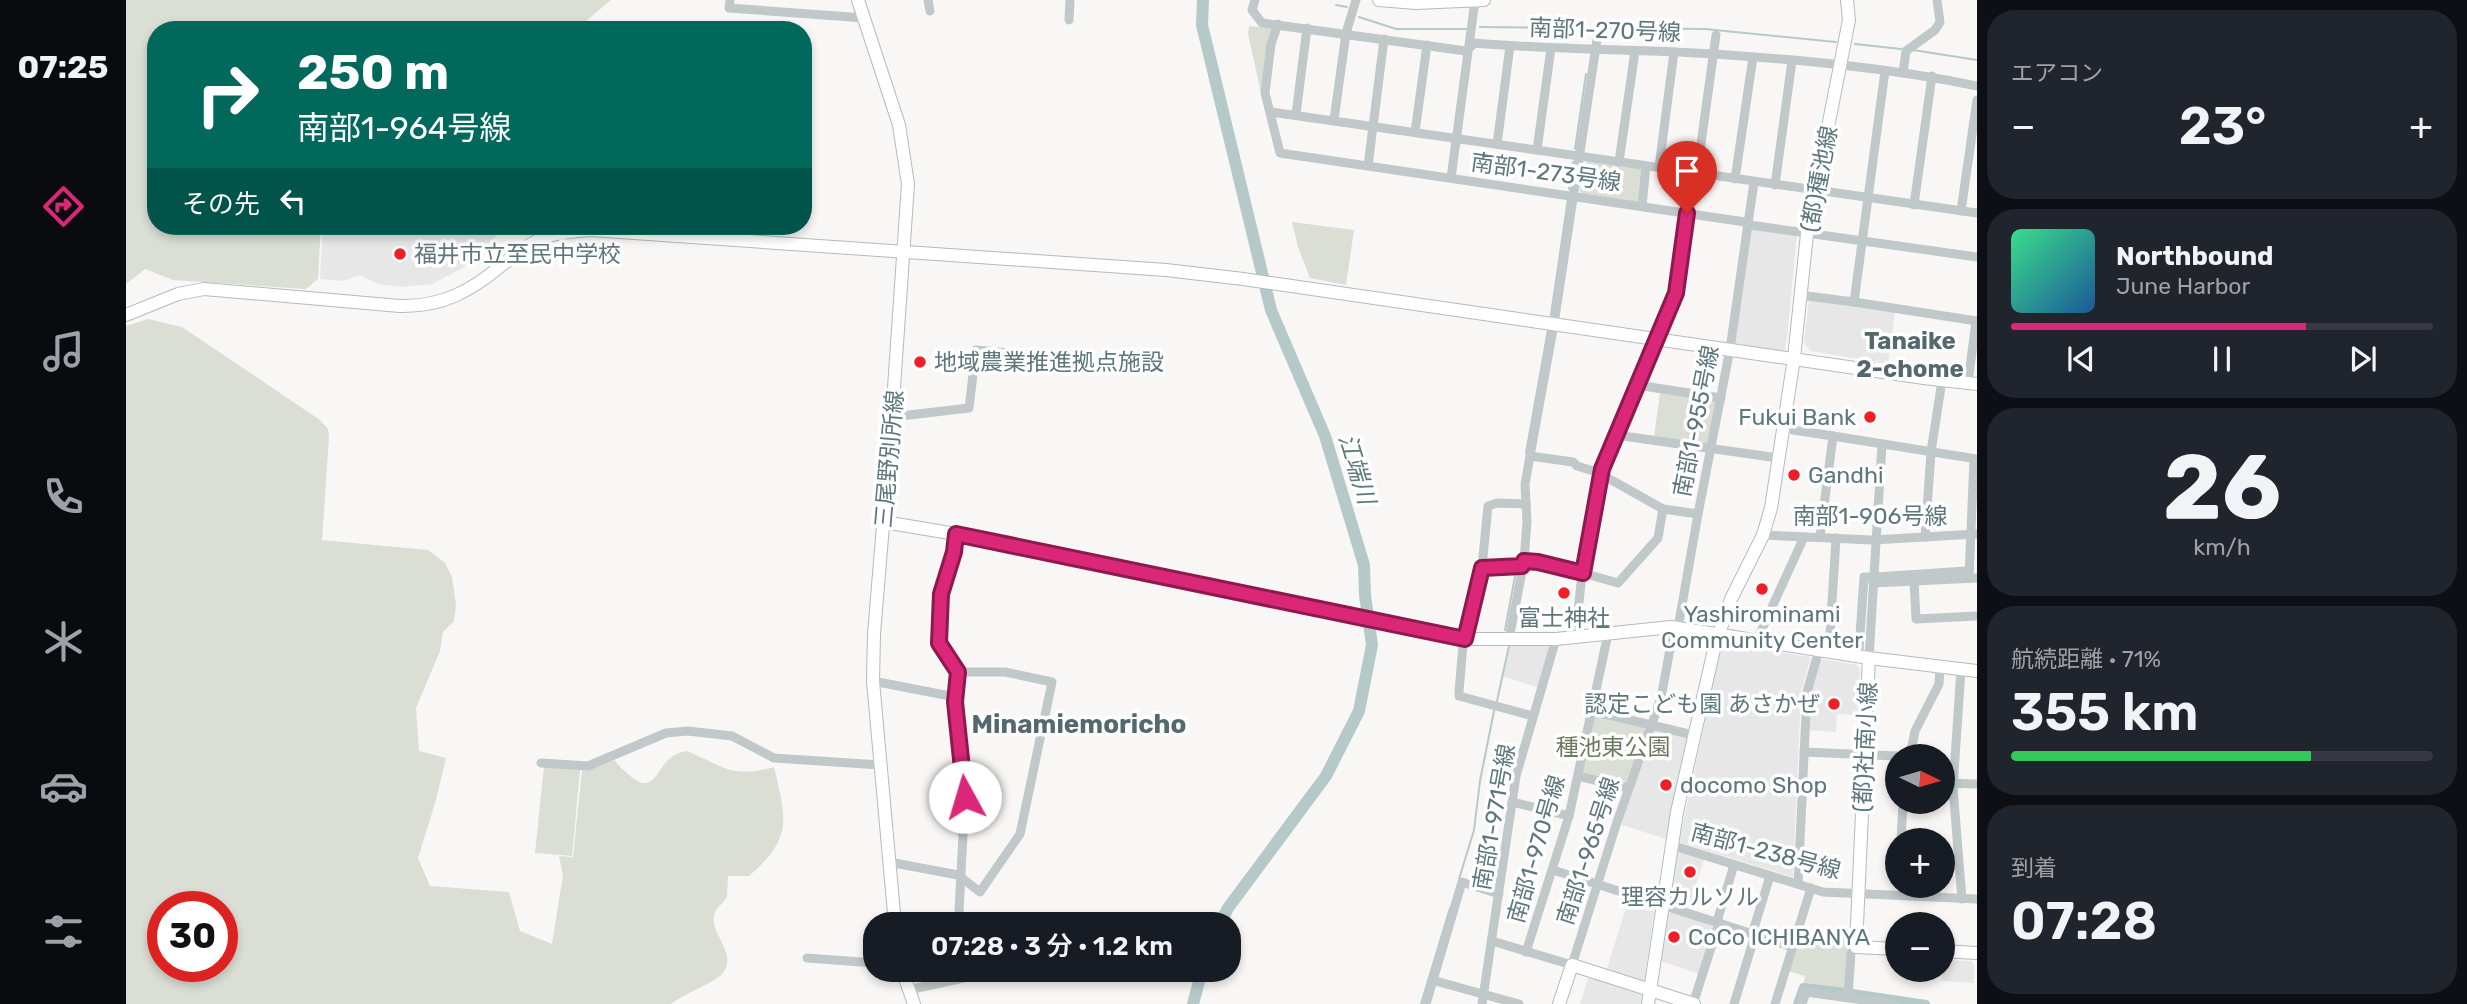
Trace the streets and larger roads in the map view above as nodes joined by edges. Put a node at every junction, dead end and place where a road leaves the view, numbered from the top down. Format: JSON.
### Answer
{"nodes":[{"id":1,"x":730,"y":0,"type":"edge"},
{"id":2,"x":858,"y":0,"type":"edge"},
{"id":3,"x":928,"y":0,"type":"edge"},
{"id":4,"x":1070,"y":0,"type":"edge"},
{"id":5,"x":1255,"y":0,"type":"edge"},
{"id":6,"x":1356,"y":0,"type":"edge"},
{"id":7,"x":1379,"y":0,"type":"edge"},
{"id":8,"x":1478,"y":0,"type":"edge"},
{"id":9,"x":1484,"y":0,"type":"edge"},
{"id":10,"x":1847,"y":0,"type":"edge"},
{"id":11,"x":1937,"y":0,"type":"edge"},
{"id":12,"x":930,"y":11,"type":"dead end"},
{"id":13,"x":864,"y":18,"type":"junction"},
{"id":14,"x":1069,"y":20,"type":"dead end"},
{"id":15,"x":1278,"y":24,"type":"junction"},
{"id":16,"x":1307,"y":28,"type":"junction"},
{"id":17,"x":1346,"y":33,"type":"junction"},
{"id":18,"x":1598,"y":33,"type":"dead end"},
{"id":19,"x":1716,"y":35,"type":"dead end"},
{"id":20,"x":1384,"y":39,"type":"junction"},
{"id":21,"x":1427,"y":45,"type":"junction"},
{"id":22,"x":1510,"y":46,"type":"junction"},
{"id":23,"x":1470,"y":47,"type":"junction"},
{"id":24,"x":1551,"y":48,"type":"junction"},
{"id":25,"x":1595,"y":50,"type":"junction"},
{"id":26,"x":1635,"y":51,"type":"junction"},
{"id":27,"x":1674,"y":52,"type":"junction"},
{"id":28,"x":1714,"y":54,"type":"junction"},
{"id":29,"x":1753,"y":58,"type":"junction"},
{"id":30,"x":1792,"y":61,"type":"junction"},
{"id":31,"x":1841,"y":65,"type":"junction"},
{"id":32,"x":1885,"y":71,"type":"junction"},
{"id":33,"x":1903,"y":73,"type":"junction"},
{"id":34,"x":1932,"y":76,"type":"junction"},
{"id":35,"x":1977,"y":86,"type":"edge"},
{"id":36,"x":1977,"y":100,"type":"edge"},
{"id":37,"x":1271,"y":112,"type":"junction"},
{"id":38,"x":1296,"y":114,"type":"junction"},
{"id":39,"x":1334,"y":120,"type":"junction"},
{"id":40,"x":1373,"y":126,"type":"junction"},
{"id":41,"x":1415,"y":132,"type":"junction"},
{"id":42,"x":1457,"y":139,"type":"junction"},
{"id":43,"x":1497,"y":144,"type":"junction"},
{"id":44,"x":1537,"y":150,"type":"junction"},
{"id":45,"x":1580,"y":156,"type":"junction"},
{"id":46,"x":1619,"y":162,"type":"junction"},
{"id":47,"x":1368,"y":166,"type":"junction"},
{"id":48,"x":1646,"y":166,"type":"junction"},
{"id":49,"x":1659,"y":167,"type":"junction"},
{"id":50,"x":1697,"y":173,"type":"junction"},
{"id":51,"x":1451,"y":178,"type":"junction"},
{"id":52,"x":1735,"y":179,"type":"junction"},
{"id":53,"x":1754,"y":182,"type":"junction"},
{"id":54,"x":1775,"y":185,"type":"junction"},
{"id":55,"x":1816,"y":190,"type":"junction"},
{"id":56,"x":1573,"y":196,"type":"junction"},
{"id":57,"x":1867,"y":198,"type":"junction"},
{"id":58,"x":1914,"y":205,"type":"junction"},
{"id":59,"x":1642,"y":206,"type":"junction"},
{"id":60,"x":1961,"y":211,"type":"junction"},
{"id":61,"x":1687,"y":213,"type":"junction"},
{"id":62,"x":1977,"y":213,"type":"edge"},
{"id":63,"x":1748,"y":222,"type":"junction"},
{"id":64,"x":1807,"y":234,"type":"junction"},
{"id":65,"x":554,"y":235,"type":"edge"},
{"id":66,"x":662,"y":235,"type":"edge"},
{"id":67,"x":1861,"y":241,"type":"junction"},
{"id":68,"x":904,"y":252,"type":"junction"},
{"id":69,"x":1977,"y":257,"type":"edge"},
{"id":70,"x":1807,"y":296,"type":"dead end"},
{"id":71,"x":1854,"y":302,"type":"junction"},
{"id":72,"x":126,"y":315,"type":"edge"},
{"id":73,"x":1977,"y":321,"type":"edge"},
{"id":74,"x":1554,"y":324,"type":"junction"},
{"id":75,"x":1657,"y":338,"type":"junction"},
{"id":76,"x":1730,"y":349,"type":"junction"},
{"id":77,"x":1043,"y":356,"type":"dead end"},
{"id":78,"x":1794,"y":358,"type":"junction"},
{"id":79,"x":1972,"y":383,"type":"edge"},
{"id":80,"x":1637,"y":385,"type":"junction"},
{"id":81,"x":1941,"y":387,"type":"dead end"},
{"id":82,"x":1721,"y":398,"type":"junction"},
{"id":83,"x":892,"y":417,"type":"junction"},
{"id":84,"x":1793,"y":430,"type":"dead end"},
{"id":85,"x":1616,"y":435,"type":"junction"},
{"id":86,"x":1833,"y":436,"type":"junction"},
{"id":87,"x":1882,"y":444,"type":"junction"},
{"id":88,"x":1711,"y":449,"type":"junction"},
{"id":89,"x":1931,"y":452,"type":"junction"},
{"id":90,"x":1530,"y":456,"type":"junction"},
{"id":91,"x":1771,"y":457,"type":"dead end"},
{"id":92,"x":1976,"y":459,"type":"edge"},
{"id":93,"x":1601,"y":474,"type":"junction"},
{"id":94,"x":1526,"y":504,"type":"junction"},
{"id":95,"x":1663,"y":509,"type":"junction"},
{"id":96,"x":1698,"y":514,"type":"junction"},
{"id":97,"x":884,"y":522,"type":"junction"},
{"id":98,"x":956,"y":534,"type":"junction"},
{"id":99,"x":1763,"y":535,"type":"junction"},
{"id":100,"x":1974,"y":535,"type":"edge"},
{"id":101,"x":1804,"y":537,"type":"junction"},
{"id":102,"x":1820,"y":537,"type":"junction"},
{"id":103,"x":1925,"y":537,"type":"junction"},
{"id":104,"x":1836,"y":538,"type":"junction"},
{"id":105,"x":1876,"y":539,"type":"junction"},
{"id":106,"x":1523,"y":563,"type":"junction"},
{"id":107,"x":1482,"y":568,"type":"junction"},
{"id":108,"x":1583,"y":573,"type":"junction"},
{"id":109,"x":1972,"y":574,"type":"edge"},
{"id":110,"x":1873,"y":579,"type":"junction"},
{"id":111,"x":1914,"y":582,"type":"junction"},
{"id":112,"x":1977,"y":617,"type":"edge"},
{"id":113,"x":1676,"y":628,"type":"junction"},
{"id":114,"x":1608,"y":634,"type":"junction"},
{"id":115,"x":1718,"y":634,"type":"junction"},
{"id":116,"x":1580,"y":638,"type":"junction"},
{"id":117,"x":1465,"y":639,"type":"junction"},
{"id":118,"x":1509,"y":639,"type":"junction"},
{"id":119,"x":1556,"y":639,"type":"junction"},
{"id":120,"x":1757,"y":640,"type":"junction"},
{"id":121,"x":1824,"y":651,"type":"junction"},
{"id":122,"x":1864,"y":654,"type":"junction"},
{"id":123,"x":1940,"y":667,"type":"junction"},
{"id":124,"x":1961,"y":669,"type":"junction"},
{"id":125,"x":1977,"y":671,"type":"edge"},
{"id":126,"x":958,"y":672,"type":"junction"},
{"id":127,"x":873,"y":681,"type":"junction"},
{"id":128,"x":955,"y":697,"type":"junction"},
{"id":129,"x":1592,"y":711,"type":"junction"},
{"id":130,"x":1533,"y":716,"type":"junction"},
{"id":131,"x":1651,"y":726,"type":"junction"},
{"id":132,"x":1689,"y":734,"type":"dead end"},
{"id":133,"x":1912,"y":744,"type":"edge"},
{"id":134,"x":1804,"y":752,"type":"junction"},
{"id":135,"x":1864,"y":754,"type":"junction"},
{"id":136,"x":1955,"y":754,"type":"edge"},
{"id":137,"x":1885,"y":755,"type":"edge"},
{"id":138,"x":541,"y":763,"type":"dead end"},
{"id":139,"x":880,"y":765,"type":"junction"},
{"id":140,"x":1578,"y":776,"type":"junction"},
{"id":141,"x":1955,"y":783,"type":"edge"},
{"id":142,"x":1977,"y":784,"type":"edge"},
{"id":143,"x":1628,"y":788,"type":"junction"},
{"id":144,"x":1512,"y":802,"type":"junction"},
{"id":145,"x":1955,"y":809,"type":"edge"},
{"id":146,"x":1569,"y":816,"type":"junction"},
{"id":147,"x":1671,"y":845,"type":"junction"},
{"id":148,"x":889,"y":862,"type":"junction"},
{"id":149,"x":1734,"y":865,"type":"junction"},
{"id":150,"x":1553,"y":870,"type":"junction"},
{"id":151,"x":961,"y":876,"type":"junction"},
{"id":152,"x":1770,"y":876,"type":"junction"},
{"id":153,"x":1798,"y":884,"type":"junction"},
{"id":154,"x":1597,"y":885,"type":"junction"},
{"id":155,"x":1811,"y":888,"type":"junction"},
{"id":156,"x":1885,"y":892,"type":"edge"},
{"id":157,"x":1500,"y":894,"type":"junction"},
{"id":158,"x":1858,"y":894,"type":"junction"},
{"id":159,"x":1954,"y":898,"type":"edge"},
{"id":160,"x":1962,"y":899,"type":"junction"},
{"id":161,"x":1977,"y":900,"type":"edge"},
{"id":162,"x":1663,"y":906,"type":"junction"},
{"id":163,"x":894,"y":912,"type":"edge"},
{"id":164,"x":959,"y":912,"type":"edge"},
{"id":165,"x":1719,"y":923,"type":"junction"},
{"id":166,"x":1755,"y":935,"type":"junction"},
{"id":167,"x":1492,"y":941,"type":"junction"},
{"id":168,"x":1793,"y":947,"type":"junction"},
{"id":169,"x":1885,"y":948,"type":"edge"},
{"id":170,"x":1527,"y":952,"type":"junction"},
{"id":171,"x":1955,"y":952,"type":"edge"},
{"id":172,"x":1851,"y":953,"type":"dead end"},
{"id":173,"x":1977,"y":953,"type":"edge"},
{"id":174,"x":807,"y":958,"type":"dead end"},
{"id":175,"x":863,"y":962,"type":"edge"},
{"id":176,"x":1572,"y":965,"type":"junction"},
{"id":177,"x":1433,"y":980,"type":"junction"},
{"id":178,"x":906,"y":982,"type":"edge"},
{"id":179,"x":945,"y":982,"type":"edge"},
{"id":180,"x":908,"y":990,"type":"junction"},
{"id":181,"x":1650,"y":990,"type":"junction"},
{"id":182,"x":1848,"y":997,"type":"junction"},
{"id":183,"x":1483,"y":999,"type":"edge"},
{"id":184,"x":1875,"y":1003,"type":"edge"},
{"id":185,"x":914,"y":1004,"type":"edge"},
{"id":186,"x":1426,"y":1004,"type":"edge"},
{"id":187,"x":1519,"y":1004,"type":"edge"},
{"id":188,"x":1559,"y":1004,"type":"edge"},
{"id":189,"x":1648,"y":1004,"type":"edge"},
{"id":190,"x":1693,"y":1004,"type":"edge"},
{"id":191,"x":1734,"y":1004,"type":"edge"},
{"id":192,"x":1775,"y":1004,"type":"edge"},
{"id":193,"x":1802,"y":1004,"type":"edge"},
{"id":194,"x":1892,"y":1004,"type":"edge"}],
"edges":[{"from":1,"to":13,"type":"street"},
{"from":2,"to":13,"type":"street","name":"三尾野別所線"},
{"from":3,"to":12,"type":"street"},
{"from":4,"to":14,"type":"street"},
{"from":5,"to":15,"type":"street","name":"南部1-270号線"},
{"from":6,"to":17,"type":"street"},
{"from":7,"to":8,"type":"street"},
{"from":8,"to":9,"type":"street"},
{"from":8,"to":23,"type":"street"},
{"from":10,"to":31,"type":"street","name":"(都)種池線"},
{"from":11,"to":33,"type":"street"},
{"from":13,"to":68,"type":"street","name":"三尾野別所線"},
{"from":15,"to":16,"type":"street","name":"南部1-270号線"},
{"from":15,"to":37,"type":"street","name":"南部1-273号線"},
{"from":16,"to":17,"type":"street","name":"南部1-270号線"},
{"from":16,"to":38,"type":"street"},
{"from":17,"to":20,"type":"street","name":"南部1-270号線"},
{"from":17,"to":39,"type":"street"},
{"from":18,"to":25,"type":"street"},
{"from":19,"to":28,"type":"street"},
{"from":20,"to":21,"type":"street","name":"南部1-270号線"},
{"from":20,"to":40,"type":"street"},
{"from":21,"to":23,"type":"street","name":"南部1-270号線"},
{"from":21,"to":41,"type":"street"},
{"from":22,"to":23,"type":"street","name":"南部1-270号線"},
{"from":22,"to":24,"type":"street","name":"南部1-270号線"},
{"from":22,"to":43,"type":"street"},
{"from":23,"to":42,"type":"street"},
{"from":24,"to":25,"type":"street","name":"南部1-270号線"},
{"from":24,"to":44,"type":"street"},
{"from":25,"to":26,"type":"street","name":"南部1-270号線"},
{"from":25,"to":45,"type":"street"},
{"from":26,"to":27,"type":"street","name":"南部1-270号線"},
{"from":26,"to":46,"type":"street"},
{"from":27,"to":28,"type":"street","name":"南部1-270号線"},
{"from":27,"to":49,"type":"street"},
{"from":28,"to":29,"type":"street","name":"南部1-270号線"},
{"from":28,"to":50,"type":"street"},
{"from":29,"to":30,"type":"street","name":"南部1-270号線"},
{"from":29,"to":52,"type":"street"},
{"from":30,"to":31,"type":"street","name":"南部1-270号線"},
{"from":30,"to":54,"type":"street"},
{"from":31,"to":32,"type":"street","name":"南部1-270号線"},
{"from":31,"to":55,"type":"street","name":"(都)種池線"},
{"from":32,"to":33,"type":"street","name":"南部1-270号線"},
{"from":32,"to":57,"type":"street"},
{"from":33,"to":34,"type":"street","name":"南部1-270号線"},
{"from":34,"to":35,"type":"street","name":"南部1-270号線"},
{"from":34,"to":58,"type":"street"},
{"from":36,"to":60,"type":"street"},
{"from":37,"to":38,"type":"street"},
{"from":37,"to":47,"type":"street","name":"南部1-273号線"},
{"from":38,"to":39,"type":"street"},
{"from":39,"to":40,"type":"street"},
{"from":40,"to":41,"type":"street"},
{"from":40,"to":47,"type":"street"},
{"from":41,"to":42,"type":"street"},
{"from":42,"to":43,"type":"street"},
{"from":42,"to":51,"type":"street"},
{"from":43,"to":44,"type":"street"},
{"from":44,"to":45,"type":"street"},
{"from":45,"to":46,"type":"street"},
{"from":45,"to":56,"type":"street"},
{"from":46,"to":48,"type":"street"},
{"from":47,"to":51,"type":"street","name":"南部1-273号線"},
{"from":48,"to":49,"type":"street"},
{"from":48,"to":59,"type":"street"},
{"from":49,"to":50,"type":"street"},
{"from":50,"to":52,"type":"street"},
{"from":51,"to":56,"type":"street","name":"南部1-273号線"},
{"from":52,"to":53,"type":"street"},
{"from":53,"to":54,"type":"street"},
{"from":53,"to":63,"type":"street","name":"南部1-955号線"},
{"from":54,"to":55,"type":"street"},
{"from":55,"to":57,"type":"street"},
{"from":55,"to":64,"type":"street","name":"(都)種池線"},
{"from":56,"to":59,"type":"street","name":"南部1-273号線"},
{"from":56,"to":74,"type":"street"},
{"from":57,"to":58,"type":"street"},
{"from":57,"to":67,"type":"street"},
{"from":58,"to":60,"type":"street"},
{"from":59,"to":61,"type":"street","name":"南部1-273号線"},
{"from":60,"to":62,"type":"street"},
{"from":61,"to":63,"type":"street","name":"南部1-273号線"},
{"from":61,"to":75,"type":"street"},
{"from":63,"to":64,"type":"street","name":"南部1-273号線"},
{"from":63,"to":76,"type":"street","name":"南部1-955号線"},
{"from":64,"to":67,"type":"street","name":"南部1-273号線"},
{"from":64,"to":78,"type":"street","name":"(都)種池線"},
{"from":65,"to":72,"type":"street"},
{"from":66,"to":68,"type":"street"},
{"from":67,"to":69,"type":"street","name":"南部1-273号線"},
{"from":67,"to":71,"type":"street"},
{"from":68,"to":74,"type":"street"},
{"from":68,"to":83,"type":"street","name":"三尾野別所線"},
{"from":70,"to":71,"type":"street"},
{"from":71,"to":73,"type":"street"},
{"from":73,"to":79,"type":"street"},
{"from":74,"to":75,"type":"street"},
{"from":74,"to":90,"type":"street"},
{"from":75,"to":76,"type":"street"},
{"from":75,"to":80,"type":"street"},
{"from":76,"to":78,"type":"street"},
{"from":76,"to":82,"type":"street","name":"南部1-955号線"},
{"from":77,"to":83,"type":"street"},
{"from":78,"to":79,"type":"street"},
{"from":78,"to":99,"type":"street","name":"(都)種池線"},
{"from":80,"to":82,"type":"street"},
{"from":80,"to":85,"type":"street"},
{"from":81,"to":89,"type":"street"},
{"from":82,"to":88,"type":"street","name":"南部1-955号線"},
{"from":83,"to":97,"type":"street","name":"三尾野別所線"},
{"from":84,"to":86,"type":"street"},
{"from":85,"to":88,"type":"street"},
{"from":85,"to":93,"type":"street"},
{"from":86,"to":87,"type":"street"},
{"from":86,"to":102,"type":"street"},
{"from":87,"to":89,"type":"street"},
{"from":87,"to":105,"type":"street"},
{"from":88,"to":91,"type":"street"},
{"from":88,"to":96,"type":"street","name":"南部1-955号線"},
{"from":89,"to":92,"type":"street"},
{"from":89,"to":103,"type":"street"},
{"from":90,"to":93,"type":"street"},
{"from":90,"to":94,"type":"street"},
{"from":92,"to":100,"type":"street"},
{"from":93,"to":95,"type":"street"},
{"from":93,"to":108,"type":"street"},
{"from":94,"to":106,"type":"street"},
{"from":94,"to":107,"type":"street"},
{"from":95,"to":96,"type":"street"},
{"from":95,"to":108,"type":"street"},
{"from":96,"to":113,"type":"street","name":"南部1-955号線"},
{"from":97,"to":98,"type":"street","name":"(都)社南小線"},
{"from":97,"to":127,"type":"street","name":"三尾野別所線"},
{"from":98,"to":117,"type":"street","name":"(都)社南小線"},
{"from":98,"to":126,"type":"street"},
{"from":99,"to":101,"type":"street","name":"南部1-906号線"},
{"from":99,"to":115,"type":"street","name":"(都)種池線"},
{"from":100,"to":103,"type":"street","name":"南部1-906号線"},
{"from":100,"to":109,"type":"street"},
{"from":101,"to":102,"type":"street","name":"南部1-906号線"},
{"from":101,"to":120,"type":"street"},
{"from":102,"to":104,"type":"street","name":"南部1-906号線"},
{"from":103,"to":105,"type":"street","name":"南部1-906号線"},
{"from":104,"to":105,"type":"street","name":"南部1-906号線"},
{"from":104,"to":121,"type":"street"},
{"from":105,"to":110,"type":"street"},
{"from":106,"to":107,"type":"street"},
{"from":106,"to":108,"type":"street"},
{"from":106,"to":118,"type":"street"},
{"from":107,"to":117,"type":"street"},
{"from":108,"to":116,"type":"street"},
{"from":109,"to":110,"type":"street"},
{"from":109,"to":111,"type":"street"},
{"from":110,"to":111,"type":"street"},
{"from":110,"to":122,"type":"street"},
{"from":111,"to":112,"type":"street"},
{"from":113,"to":114,"type":"street","name":"(都)社南小線"},
{"from":113,"to":115,"type":"street","name":"(都)社南小線"},
{"from":113,"to":131,"type":"street","name":"南部1-965号線"},
{"from":114,"to":116,"type":"street","name":"(都)社南小線"},
{"from":114,"to":129,"type":"street","name":"南部1-970号線"},
{"from":115,"to":120,"type":"street","name":"(都)社南小線"},
{"from":115,"to":147,"type":"street","name":"(都)種池線"},
{"from":116,"to":119,"type":"street","name":"(都)社南小線"},
{"from":117,"to":118,"type":"street","name":"(都)社南小線"},
{"from":117,"to":130,"type":"street"},
{"from":118,"to":119,"type":"street","name":"(都)社南小線"},
{"from":119,"to":130,"type":"street","name":"南部1-971号線"},
{"from":120,"to":121,"type":"street","name":"(都)社南小線"},
{"from":121,"to":122,"type":"street","name":"(都)社南小線"},
{"from":121,"to":134,"type":"street"},
{"from":122,"to":123,"type":"street"},
{"from":122,"to":135,"type":"street","name":"(都)社南小線"},
{"from":123,"to":124,"type":"street"},
{"from":123,"to":133,"type":"street"},
{"from":124,"to":125,"type":"street"},
{"from":124,"to":136,"type":"street"},
{"from":126,"to":128,"type":"street"},
{"from":126,"to":151,"type":"street"},
{"from":127,"to":128,"type":"street"},
{"from":127,"to":139,"type":"street","name":"三尾野別所線"},
{"from":128,"to":151,"type":"street"},
{"from":129,"to":131,"type":"street"},
{"from":129,"to":140,"type":"street","name":"南部1-970号線"},
{"from":130,"to":144,"type":"street","name":"南部1-971号線"},
{"from":131,"to":132,"type":"street"},
{"from":131,"to":143,"type":"street","name":"南部1-965号線"},
{"from":134,"to":135,"type":"street"},
{"from":134,"to":153,"type":"street"},
{"from":135,"to":137,"type":"street"},
{"from":135,"to":158,"type":"street","name":"(都)社南小線"},
{"from":138,"to":139,"type":"street"},
{"from":139,"to":148,"type":"street","name":"三尾野別所線"},
{"from":140,"to":143,"type":"street"},
{"from":140,"to":146,"type":"street","name":"南部1-970号線"},
{"from":141,"to":142,"type":"street"},
{"from":143,"to":154,"type":"street","name":"南部1-965号線"},
{"from":144,"to":146,"type":"street"},
{"from":144,"to":157,"type":"street","name":"南部1-971号線"},
{"from":145,"to":160,"type":"street"},
{"from":146,"to":150,"type":"street","name":"南部1-970号線"},
{"from":147,"to":149,"type":"street","name":"南部1-238号線"},
{"from":147,"to":162,"type":"street","name":"(都)種池線"},
{"from":148,"to":151,"type":"street"},
{"from":148,"to":163,"type":"street","name":"三尾野別所線"},
{"from":149,"to":152,"type":"street","name":"南部1-238号線"},
{"from":149,"to":165,"type":"street"},
{"from":150,"to":154,"type":"street"},
{"from":150,"to":170,"type":"street","name":"南部1-970号線"},
{"from":151,"to":164,"type":"street"},
{"from":152,"to":153,"type":"street","name":"南部1-238号線"},
{"from":152,"to":166,"type":"street"},
{"from":153,"to":155,"type":"street","name":"南部1-238号線"},
{"from":154,"to":162,"type":"street"},
{"from":154,"to":176,"type":"street","name":"南部1-965号線"},
{"from":155,"to":158,"type":"street","name":"南部1-238号線"},
{"from":155,"to":168,"type":"street"},
{"from":156,"to":158,"type":"street","name":"南部1-238号線"},
{"from":157,"to":167,"type":"street","name":"南部1-971号線"},
{"from":157,"to":177,"type":"street"},
{"from":158,"to":169,"type":"street","name":"(都)社南小線"},
{"from":159,"to":160,"type":"street","name":"南部1-238号線"},
{"from":160,"to":161,"type":"street","name":"南部1-238号線"},
{"from":162,"to":165,"type":"street"},
{"from":162,"to":181,"type":"street","name":"(都)種池線"},
{"from":165,"to":166,"type":"street"},
{"from":165,"to":190,"type":"street"},
{"from":166,"to":168,"type":"street"},
{"from":166,"to":191,"type":"street"},
{"from":167,"to":170,"type":"street"},
{"from":167,"to":183,"type":"street","name":"南部1-971号線"},
{"from":168,"to":192,"type":"street"},
{"from":170,"to":176,"type":"street"},
{"from":171,"to":173,"type":"street"},
{"from":172,"to":182,"type":"street"},
{"from":174,"to":175,"type":"street"},
{"from":176,"to":181,"type":"street"},
{"from":176,"to":188,"type":"street"},
{"from":177,"to":183,"type":"street"},
{"from":177,"to":186,"type":"street"},
{"from":178,"to":180,"type":"street"},
{"from":179,"to":180,"type":"street"},
{"from":180,"to":185,"type":"street"},
{"from":181,"to":189,"type":"street","name":"(都)種池線"},
{"from":181,"to":190,"type":"street"},
{"from":182,"to":184,"type":"street"},
{"from":182,"to":193,"type":"street"},
{"from":183,"to":187,"type":"street"},
{"from":184,"to":194,"type":"street"}]}
